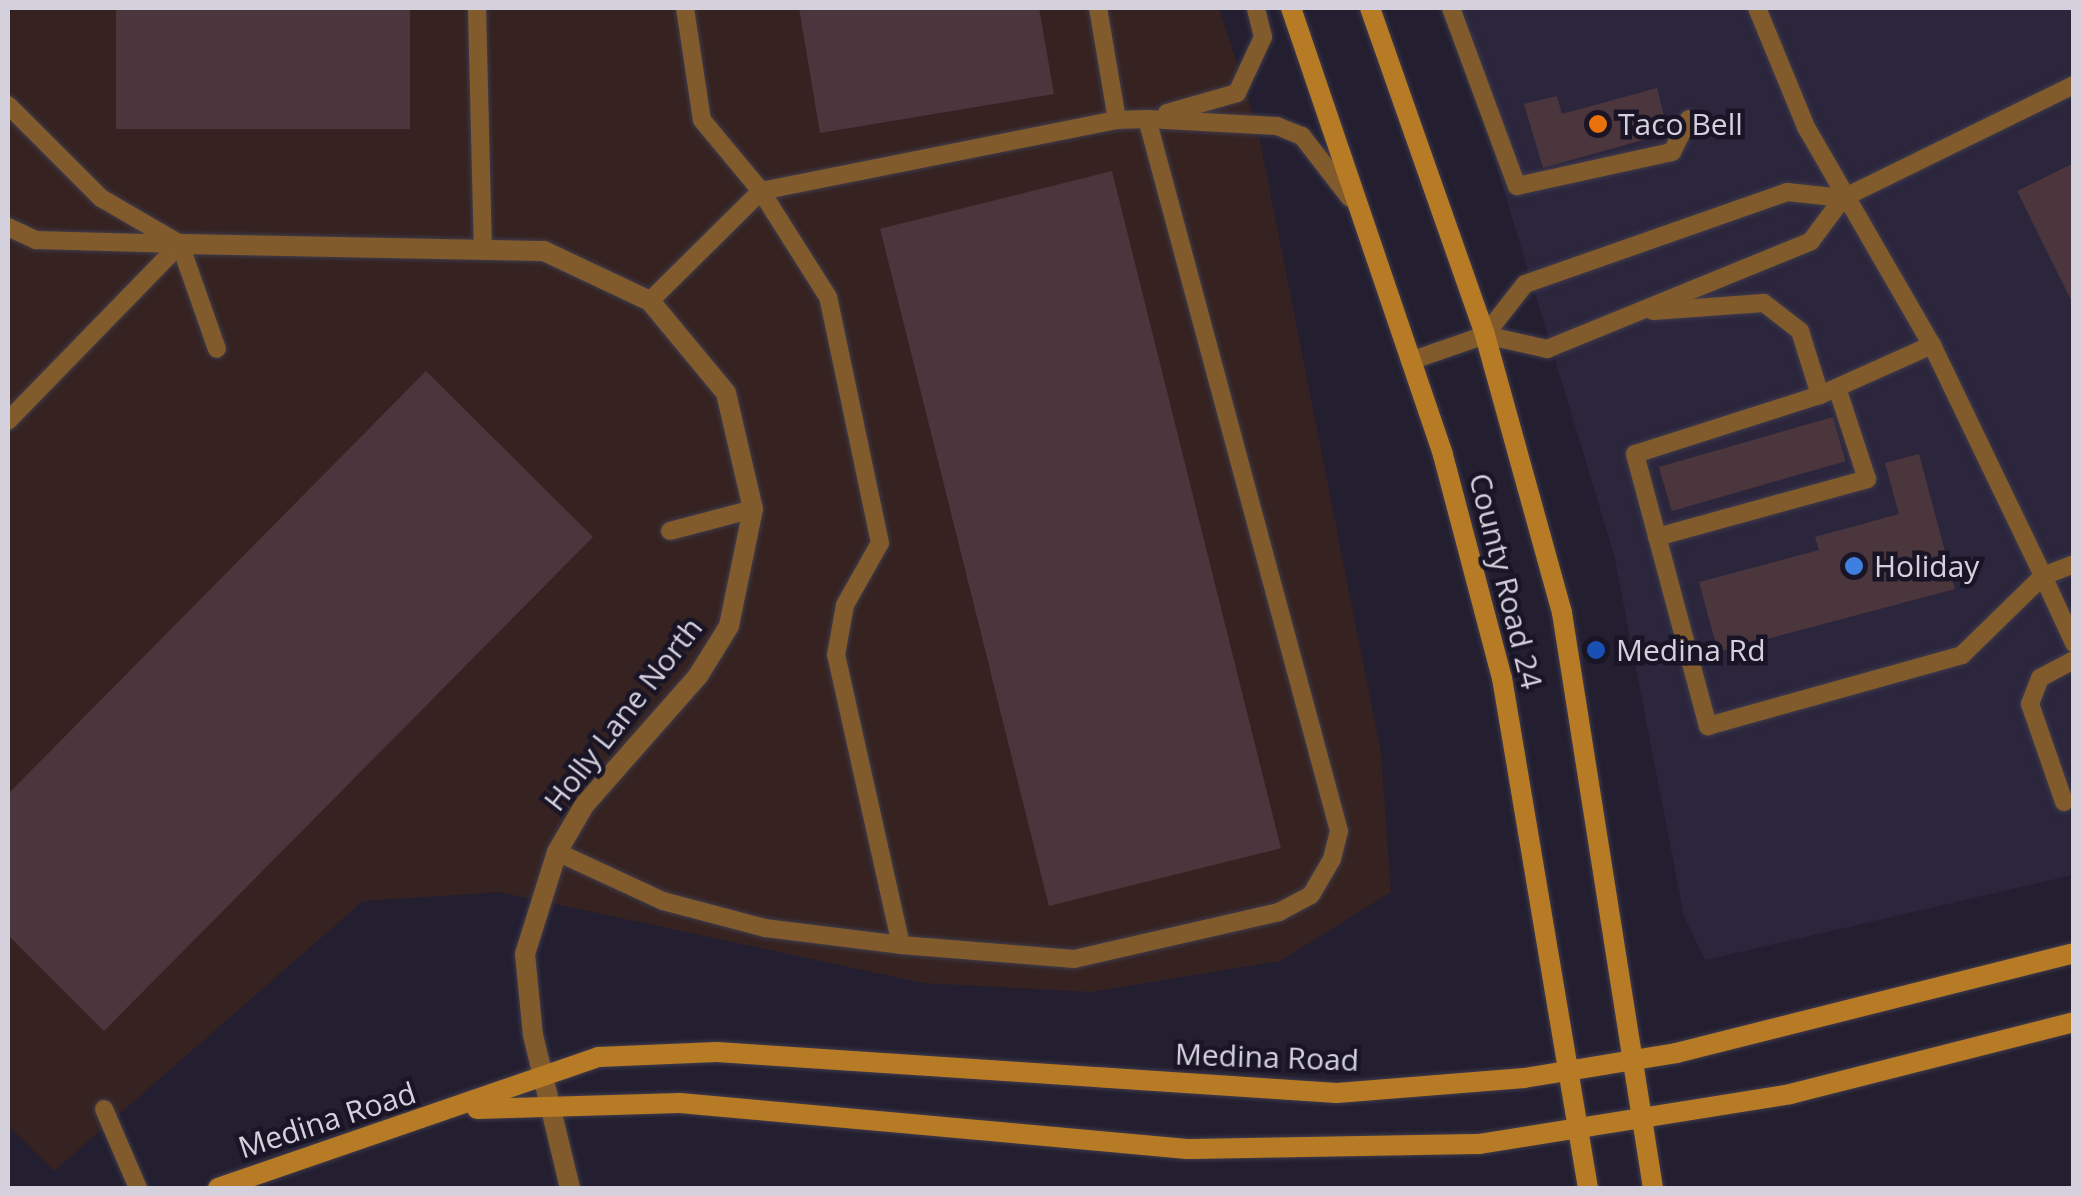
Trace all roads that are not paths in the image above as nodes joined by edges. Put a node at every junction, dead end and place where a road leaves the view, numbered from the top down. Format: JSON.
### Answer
{"nodes":[{"id":1,"x":477,"y":8,"type":"edge"},
{"id":2,"x":685,"y":8,"type":"edge"},
{"id":3,"x":1098,"y":8,"type":"edge"},
{"id":4,"x":1256,"y":8,"type":"edge"},
{"id":5,"x":1291,"y":8,"type":"edge"},
{"id":6,"x":1370,"y":8,"type":"edge"},
{"id":7,"x":1451,"y":8,"type":"edge"},
{"id":8,"x":1756,"y":8,"type":"edge"},
{"id":9,"x":2074,"y":85,"type":"edge"},
{"id":10,"x":8,"y":105,"type":"edge"},
{"id":11,"x":1689,"y":118,"type":"dead end"},
{"id":12,"x":1147,"y":119,"type":"junction"},
{"id":13,"x":1117,"y":120,"type":"junction"},
{"id":14,"x":760,"y":191,"type":"junction"},
{"id":15,"x":1350,"y":198,"type":"junction"},
{"id":16,"x":1844,"y":198,"type":"junction"},
{"id":17,"x":8,"y":228,"type":"edge"},
{"id":18,"x":180,"y":244,"type":"junction"},
{"id":19,"x":483,"y":246,"type":"junction"},
{"id":20,"x":650,"y":301,"type":"junction"},
{"id":21,"x":1638,"y":312,"type":"junction"},
{"id":22,"x":1485,"y":334,"type":"junction"},
{"id":23,"x":1932,"y":345,"type":"junction"},
{"id":24,"x":217,"y":350,"type":"dead end"},
{"id":25,"x":1410,"y":361,"type":"junction"},
{"id":26,"x":1828,"y":392,"type":"junction"},
{"id":27,"x":8,"y":422,"type":"edge"},
{"id":28,"x":753,"y":508,"type":"junction"},
{"id":29,"x":670,"y":531,"type":"dead end"},
{"id":30,"x":1657,"y":536,"type":"junction"},
{"id":31,"x":2074,"y":564,"type":"edge"},
{"id":32,"x":2043,"y":576,"type":"junction"},
{"id":33,"x":2074,"y":643,"type":"edge"},
{"id":34,"x":2074,"y":660,"type":"edge"},
{"id":35,"x":2064,"y":802,"type":"dead end"},
{"id":36,"x":556,"y":852,"type":"junction"},
{"id":37,"x":902,"y":944,"type":"junction"},
{"id":38,"x":2074,"y":953,"type":"edge"},
{"id":39,"x":2074,"y":1022,"type":"edge"},
{"id":40,"x":1632,"y":1058,"type":"junction"},
{"id":41,"x":1567,"y":1070,"type":"junction"},
{"id":42,"x":543,"y":1078,"type":"junction"},
{"id":43,"x":548,"y":1106,"type":"junction"},
{"id":44,"x":104,"y":1109,"type":"dead end"},
{"id":45,"x":454,"y":1110,"type":"junction"},
{"id":46,"x":1642,"y":1117,"type":"junction"},
{"id":47,"x":1578,"y":1128,"type":"junction"},
{"id":48,"x":138,"y":1188,"type":"edge"},
{"id":49,"x":218,"y":1188,"type":"edge"},
{"id":50,"x":570,"y":1188,"type":"edge"},
{"id":51,"x":1588,"y":1188,"type":"edge"},
{"id":52,"x":1653,"y":1188,"type":"edge"}],
"edges":[{"from":1,"to":19,"type":"lane"},
{"from":2,"to":14,"type":"lane"},
{"from":3,"to":13,"type":"lane"},
{"from":4,"to":12,"type":"lane"},
{"from":5,"to":15,"type":"street","name":"County Road 24"},
{"from":6,"to":22,"type":"street","name":"County Road 24"},
{"from":7,"to":11,"type":"lane"},
{"from":8,"to":16,"type":"lane"},
{"from":9,"to":16,"type":"lane"},
{"from":10,"to":18,"type":"lane"},
{"from":12,"to":13,"type":"lane"},
{"from":12,"to":15,"type":"lane"},
{"from":12,"to":37,"type":"lane"},
{"from":13,"to":14,"type":"lane"},
{"from":14,"to":20,"type":"lane"},
{"from":14,"to":37,"type":"lane"},
{"from":15,"to":25,"type":"street","name":"County Road 24"},
{"from":16,"to":21,"type":"lane"},
{"from":16,"to":22,"type":"lane"},
{"from":16,"to":23,"type":"lane"},
{"from":17,"to":18,"type":"lane"},
{"from":18,"to":19,"type":"street","name":"Holly Lane North"},
{"from":18,"to":24,"type":"lane"},
{"from":18,"to":27,"type":"lane"},
{"from":19,"to":20,"type":"street","name":"Holly Lane North"},
{"from":20,"to":28,"type":"street","name":"Holly Lane North"},
{"from":21,"to":22,"type":"lane"},
{"from":21,"to":26,"type":"lane"},
{"from":22,"to":25,"type":"lane"},
{"from":22,"to":40,"type":"street","name":"County Road 24"},
{"from":23,"to":26,"type":"lane"},
{"from":23,"to":32,"type":"lane"},
{"from":25,"to":41,"type":"street","name":"County Road 24"},
{"from":26,"to":30,"type":"lane"},
{"from":26,"to":30,"type":"lane"},
{"from":28,"to":29,"type":"lane"},
{"from":28,"to":36,"type":"street","name":"Holly Lane North"},
{"from":30,"to":32,"type":"lane"},
{"from":31,"to":32,"type":"lane"},
{"from":32,"to":33,"type":"lane"},
{"from":34,"to":35,"type":"lane"},
{"from":36,"to":37,"type":"lane"},
{"from":36,"to":42,"type":"street","name":"Holly Lane North"},
{"from":38,"to":40,"type":"street","name":"Medina Road"},
{"from":39,"to":46,"type":"street","name":"Medina Road"},
{"from":40,"to":41,"type":"street","name":"Medina Road"},
{"from":40,"to":46,"type":"street","name":"County Road 24"},
{"from":41,"to":42,"type":"street","name":"Medina Road"},
{"from":41,"to":47,"type":"street","name":"County Road 24"},
{"from":42,"to":43,"type":"street","name":"Holly Lane North"},
{"from":42,"to":45,"type":"street","name":"Medina Road"},
{"from":43,"to":45,"type":"street","name":"Medina Road"},
{"from":43,"to":47,"type":"street","name":"Medina Road"},
{"from":43,"to":50,"type":"street","name":"Holly Lane North"},
{"from":44,"to":48,"type":"lane"},
{"from":45,"to":49,"type":"street","name":"Medina Road"},
{"from":46,"to":47,"type":"street","name":"Medina Road"},
{"from":46,"to":52,"type":"street","name":"County Road 24"},
{"from":47,"to":51,"type":"street","name":"County Road 24"}]}
